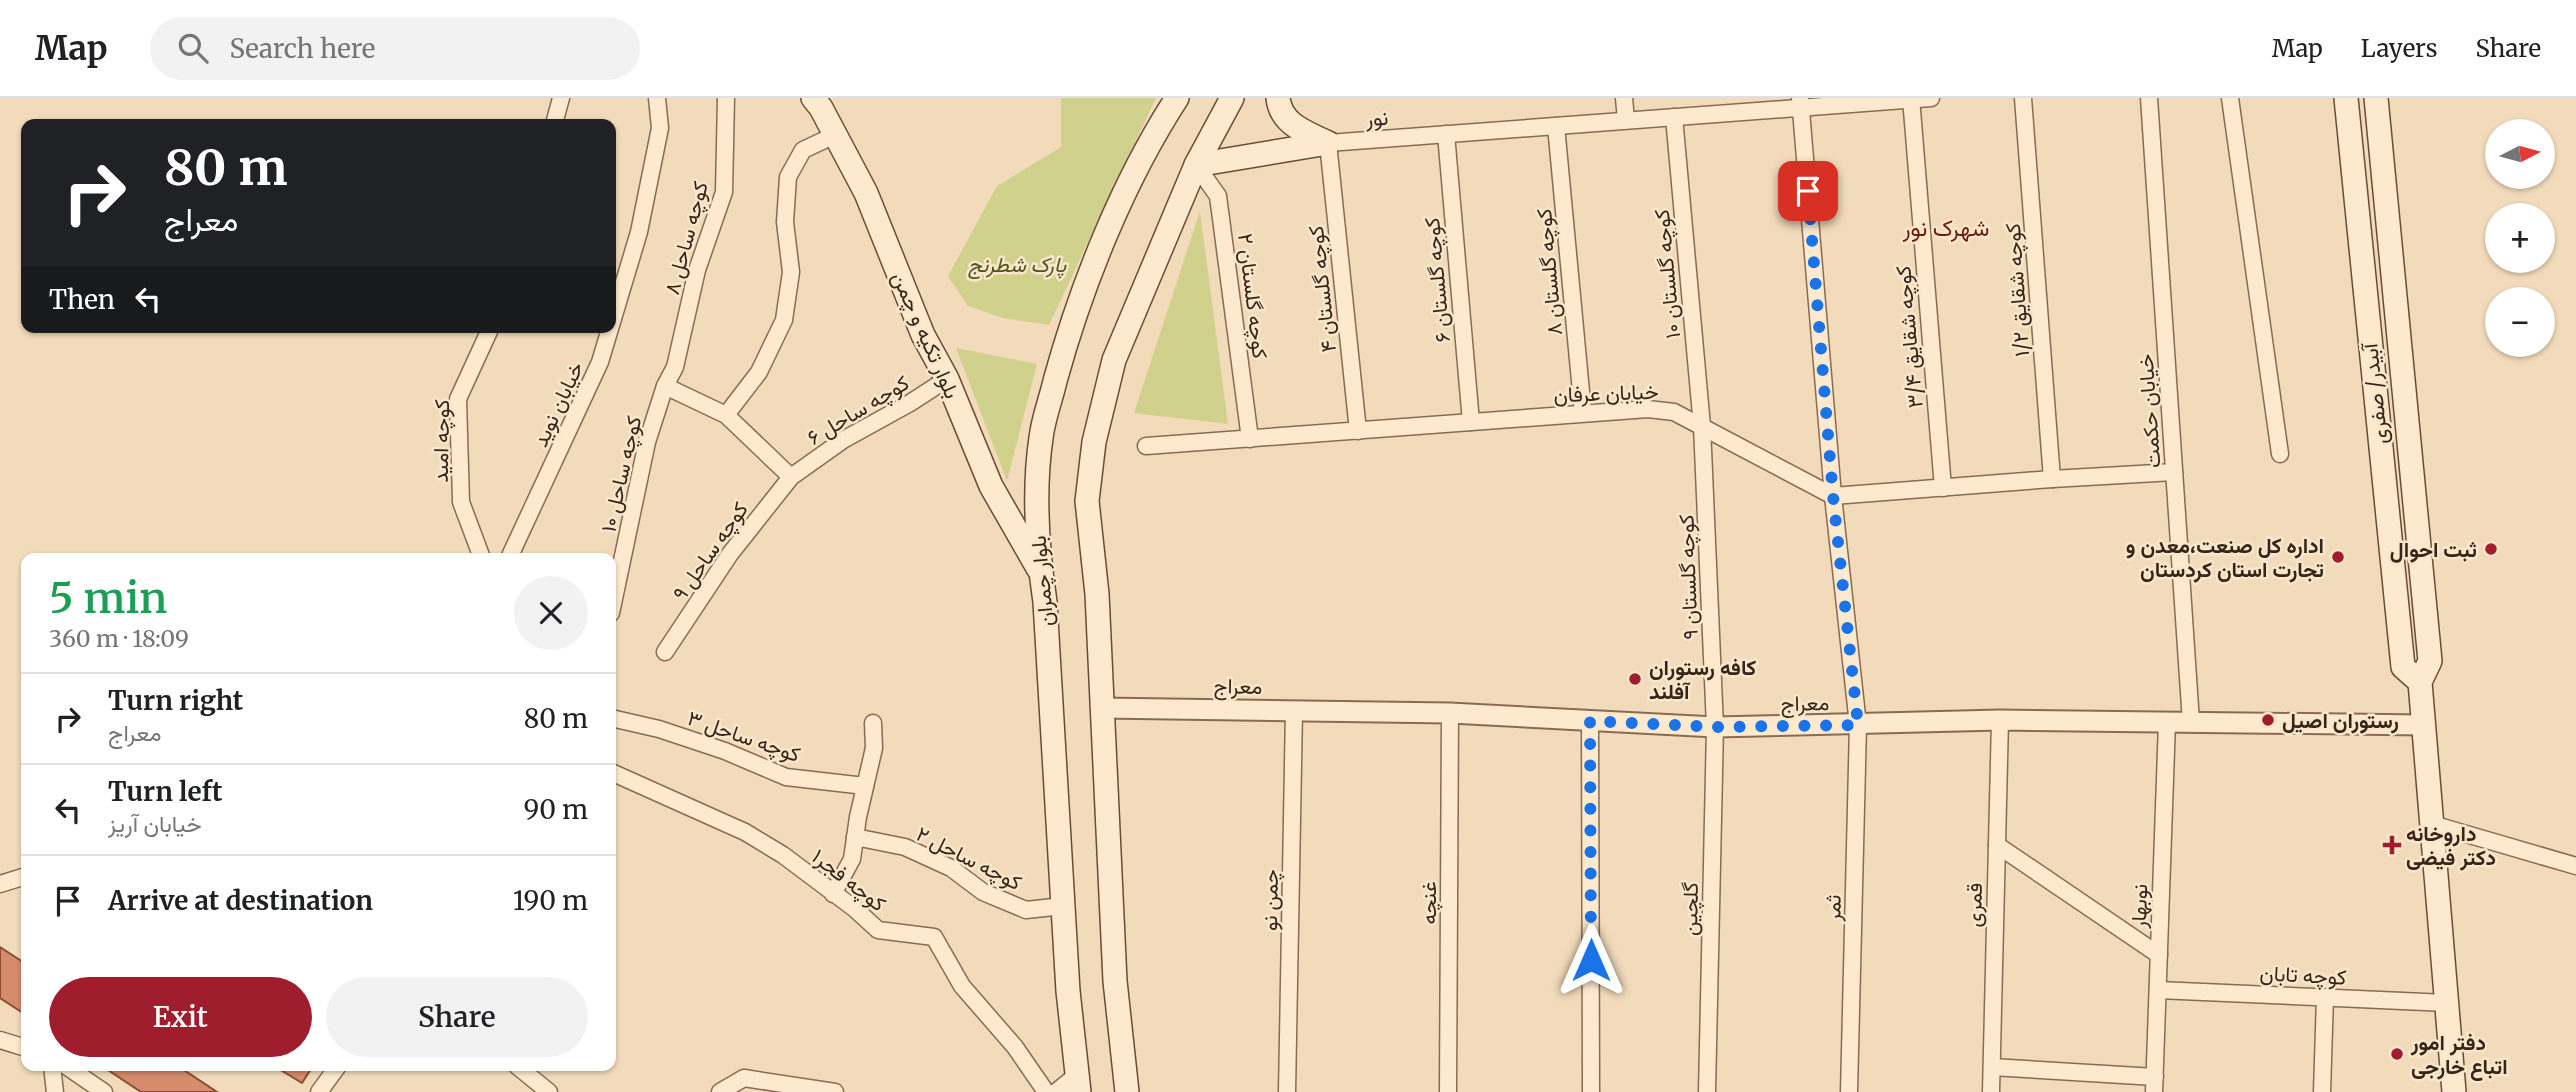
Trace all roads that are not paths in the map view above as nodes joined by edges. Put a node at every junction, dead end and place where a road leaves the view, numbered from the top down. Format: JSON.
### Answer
{"nodes":[{"id":1,"x":561,"y":98,"type":"edge"},
{"id":2,"x":657,"y":98,"type":"edge"},
{"id":3,"x":726,"y":98,"type":"edge"},
{"id":4,"x":813,"y":98,"type":"edge"},
{"id":5,"x":1177,"y":98,"type":"edge"},
{"id":6,"x":1232,"y":98,"type":"edge"},
{"id":7,"x":1278,"y":98,"type":"edge"},
{"id":8,"x":1624,"y":98,"type":"edge"},
{"id":9,"x":1931,"y":98,"type":"edge"},
{"id":10,"x":2023,"y":98,"type":"edge"},
{"id":11,"x":2149,"y":98,"type":"edge"},
{"id":12,"x":2230,"y":98,"type":"edge"},
{"id":13,"x":2346,"y":98,"type":"edge"},
{"id":14,"x":2376,"y":98,"type":"edge"},
{"id":15,"x":1911,"y":99,"type":"edge"},
{"id":16,"x":1800,"y":103,"type":"edge"},
{"id":17,"x":1674,"y":117,"type":"junction"},
{"id":18,"x":555,"y":119,"type":"edge"},
{"id":19,"x":1626,"y":120,"type":"junction"},
{"id":20,"x":1556,"y":126,"type":"junction"},
{"id":21,"x":1446,"y":134,"type":"junction"},
{"id":22,"x":835,"y":135,"type":"junction"},
{"id":23,"x":1328,"y":143,"type":"junction"},
{"id":24,"x":1196,"y":165,"type":"junction"},
{"id":25,"x":616,"y":309,"type":"edge"},
{"id":26,"x":488,"y":333,"type":"edge"},
{"id":27,"x":609,"y":333,"type":"edge"},
{"id":28,"x":947,"y":379,"type":"junction"},
{"id":29,"x":665,"y":386,"type":"junction"},
{"id":30,"x":1583,"y":414,"type":"junction"},
{"id":31,"x":726,"y":415,"type":"junction"},
{"id":32,"x":1471,"y":422,"type":"junction"},
{"id":33,"x":1703,"y":426,"type":"junction"},
{"id":34,"x":1358,"y":431,"type":"junction"},
{"id":35,"x":1250,"y":439,"type":"junction"},
{"id":36,"x":1146,"y":446,"type":"dead end"},
{"id":37,"x":2280,"y":454,"type":"dead end"},
{"id":38,"x":2174,"y":472,"type":"junction"},
{"id":39,"x":791,"y":477,"type":"junction"},
{"id":40,"x":2052,"y":479,"type":"junction"},
{"id":41,"x":1943,"y":488,"type":"junction"},
{"id":42,"x":1833,"y":496,"type":"junction"},
{"id":43,"x":480,"y":553,"type":"edge"},
{"id":44,"x":511,"y":553,"type":"edge"},
{"id":45,"x":1040,"y":571,"type":"junction"},
{"id":46,"x":616,"y":590,"type":"edge"},
{"id":47,"x":665,"y":652,"type":"dead end"},
{"id":48,"x":2420,"y":682,"type":"junction"},
{"id":49,"x":1102,"y":708,"type":"junction"},
{"id":50,"x":1294,"y":710,"type":"junction"},
{"id":51,"x":1450,"y":713,"type":"junction"},
{"id":52,"x":616,"y":719,"type":"edge"},
{"id":53,"x":2000,"y":720,"type":"junction"},
{"id":54,"x":1590,"y":721,"type":"junction"},
{"id":55,"x":2166,"y":722,"type":"junction"},
{"id":56,"x":2191,"y":722,"type":"junction"},
{"id":57,"x":873,"y":723,"type":"dead end"},
{"id":58,"x":1858,"y":725,"type":"junction"},
{"id":59,"x":2424,"y":725,"type":"junction"},
{"id":60,"x":1715,"y":727,"type":"junction"},
{"id":61,"x":616,"y":774,"type":"edge"},
{"id":62,"x":865,"y":786,"type":"junction"},
{"id":63,"x":2432,"y":824,"type":"junction"},
{"id":64,"x":855,"y":837,"type":"junction"},
{"id":65,"x":1997,"y":845,"type":"junction"},
{"id":66,"x":2576,"y":866,"type":"edge"},
{"id":67,"x":21,"y":878,"type":"edge"},
{"id":68,"x":0,"y":884,"type":"edge"},
{"id":69,"x":833,"y":894,"type":"junction"},
{"id":70,"x":1063,"y":906,"type":"junction"},
{"id":71,"x":2159,"y":955,"type":"junction"},
{"id":72,"x":2158,"y":990,"type":"junction"},
{"id":73,"x":2325,"y":997,"type":"junction"},
{"id":74,"x":2447,"y":1003,"type":"junction"},
{"id":75,"x":0,"y":1040,"type":"edge"},
{"id":76,"x":21,"y":1046,"type":"edge"},
{"id":77,"x":1992,"y":1067,"type":"junction"},
{"id":78,"x":53,"y":1071,"type":"edge"},
{"id":79,"x":73,"y":1071,"type":"edge"},
{"id":80,"x":334,"y":1071,"type":"edge"},
{"id":81,"x":523,"y":1071,"type":"edge"},
{"id":82,"x":1078,"y":1084,"type":"edge"},
{"id":83,"x":2155,"y":1084,"type":"edge"},
{"id":84,"x":780,"y":1088,"type":"edge"},
{"id":85,"x":55,"y":1092,"type":"edge"},
{"id":86,"x":104,"y":1092,"type":"edge"},
{"id":87,"x":319,"y":1092,"type":"edge"},
{"id":88,"x":549,"y":1092,"type":"edge"},
{"id":89,"x":720,"y":1092,"type":"edge"},
{"id":90,"x":835,"y":1092,"type":"edge"},
{"id":91,"x":1046,"y":1092,"type":"edge"},
{"id":92,"x":1056,"y":1092,"type":"edge"},
{"id":93,"x":1127,"y":1092,"type":"edge"},
{"id":94,"x":1287,"y":1092,"type":"edge"},
{"id":95,"x":1448,"y":1092,"type":"edge"},
{"id":96,"x":1591,"y":1092,"type":"edge"},
{"id":97,"x":1707,"y":1092,"type":"edge"},
{"id":98,"x":1849,"y":1092,"type":"edge"},
{"id":99,"x":1991,"y":1092,"type":"edge"},
{"id":100,"x":2322,"y":1092,"type":"edge"},
{"id":101,"x":2454,"y":1092,"type":"edge"}],
"edges":[{"from":1,"to":18,"type":"street"},
{"from":2,"to":25,"type":"street","name":"خیابان نوید"},
{"from":3,"to":29,"type":"street","name":"کوچه ساحل ۸"},
{"from":4,"to":22,"type":"main road","name":"بلوار تکیه و چمن"},
{"from":5,"to":45,"type":"main road","name":"بلوار چمران"},
{"from":6,"to":24,"type":"main road"},
{"from":7,"to":23,"type":"main road"},
{"from":8,"to":19,"type":"street"},
{"from":9,"to":15,"type":"street","name":"نور"},
{"from":10,"to":40,"type":"street","name":"کوچه شقایق ۱/۲"},
{"from":11,"to":38,"type":"street","name":"خیابان حکمت"},
{"from":12,"to":37,"type":"street"},
{"from":13,"to":48,"type":"main road","name":"آبیدر/ صفری"},
{"from":14,"to":48,"type":"main road","name":"آبیدر/ صفری"},
{"from":15,"to":16,"type":"street","name":"نور"},
{"from":15,"to":41,"type":"street","name":"کوچه شقایق ۳/۴"},
{"from":16,"to":17,"type":"street","name":"نور"},
{"from":16,"to":42,"type":"street","name":"ثمر"},
{"from":17,"to":19,"type":"street","name":"نور"},
{"from":17,"to":33,"type":"street","name":"کوچه گلستان ۱۰"},
{"from":19,"to":20,"type":"street","name":"نور"},
{"from":20,"to":21,"type":"street","name":"نور"},
{"from":20,"to":30,"type":"street","name":"کوچه گلستان ۸"},
{"from":21,"to":23,"type":"street","name":"نور"},
{"from":21,"to":32,"type":"street","name":"کوچه گلستان ۶"},
{"from":22,"to":28,"type":"main road","name":"بلوار تکیه و چمن"},
{"from":22,"to":31,"type":"street"},
{"from":23,"to":24,"type":"main road"},
{"from":23,"to":34,"type":"street","name":"کوچه گلستان ۴"},
{"from":24,"to":35,"type":"street","name":"کوچه گلستان ۲"},
{"from":24,"to":49,"type":"main road"},
{"from":26,"to":43,"type":"street","name":"کوچه امید"},
{"from":27,"to":44,"type":"street","name":"خیابان نوید"},
{"from":28,"to":39,"type":"street","name":"کوچه ساحل ۶"},
{"from":28,"to":45,"type":"main road","name":"بلوار تکیه و چمن"},
{"from":29,"to":31,"type":"street"},
{"from":29,"to":46,"type":"street","name":"کوچه ساحل ۱۰"},
{"from":30,"to":32,"type":"street","name":"خیابان عرفان"},
{"from":30,"to":33,"type":"street","name":"خیابان عرفان"},
{"from":31,"to":39,"type":"street"},
{"from":32,"to":34,"type":"street","name":"خیابان عرفان"},
{"from":33,"to":42,"type":"street","name":"خیابان عرفان"},
{"from":33,"to":60,"type":"street","name":"کوچه گلستان ۹"},
{"from":34,"to":35,"type":"street","name":"خیابان عرفان"},
{"from":35,"to":36,"type":"street","name":"خیابان عرفان"},
{"from":38,"to":40,"type":"street"},
{"from":38,"to":56,"type":"street","name":"خیابان حکمت"},
{"from":39,"to":47,"type":"street","name":"کوچه ساحل ۹"},
{"from":40,"to":41,"type":"street"},
{"from":41,"to":42,"type":"street"},
{"from":42,"to":58,"type":"street","name":"ثمر"},
{"from":45,"to":70,"type":"main road","name":"بلوار چمران"},
{"from":48,"to":59,"type":"main road","name":"آبیدر/ صفری"},
{"from":49,"to":50,"type":"street","name":"معراج"},
{"from":49,"to":93,"type":"main road"},
{"from":50,"to":51,"type":"street","name":"معراج"},
{"from":50,"to":94,"type":"street","name":"چمن نو"},
{"from":51,"to":54,"type":"street","name":"معراج"},
{"from":51,"to":95,"type":"street","name":"غنچه"},
{"from":52,"to":62,"type":"street","name":"کوچه ساحل ۳"},
{"from":53,"to":55,"type":"street","name":"معراج"},
{"from":53,"to":58,"type":"street","name":"معراج"},
{"from":53,"to":65,"type":"street","name":"قمری"},
{"from":54,"to":60,"type":"street","name":"معراج"},
{"from":54,"to":96,"type":"street"},
{"from":55,"to":56,"type":"street","name":"معراج"},
{"from":55,"to":71,"type":"street","name":"نوبهار"},
{"from":56,"to":59,"type":"street","name":"معراج"},
{"from":57,"to":62,"type":"street"},
{"from":58,"to":60,"type":"street","name":"معراج"},
{"from":58,"to":98,"type":"street","name":"ثمر"},
{"from":59,"to":63,"type":"main road","name":"آبیدر/ صفری"},
{"from":60,"to":97,"type":"street","name":"گلچین"},
{"from":61,"to":69,"type":"street","name":"کوچه فجر۱"},
{"from":62,"to":64,"type":"street"},
{"from":63,"to":66,"type":"street"},
{"from":63,"to":74,"type":"main road","name":"آبیدر/ صفری"},
{"from":64,"to":69,"type":"street"},
{"from":64,"to":70,"type":"street","name":"کوچه ساحل ۲"},
{"from":65,"to":71,"type":"street"},
{"from":65,"to":77,"type":"street","name":"قمری"},
{"from":67,"to":68,"type":"street"},
{"from":69,"to":91,"type":"street","name":"کوچه فجر۱"},
{"from":70,"to":82,"type":"main road","name":"بلوار چمران"},
{"from":71,"to":72,"type":"street","name":"نوبهار"},
{"from":72,"to":73,"type":"street","name":"کوچه تابان"},
{"from":72,"to":83,"type":"street","name":"نوبهار"},
{"from":73,"to":74,"type":"street","name":"کوچه تابان"},
{"from":73,"to":100,"type":"street"},
{"from":74,"to":101,"type":"main road","name":"آبیدر/ صفری"},
{"from":75,"to":76,"type":"street"},
{"from":77,"to":83,"type":"street"},
{"from":77,"to":99,"type":"street","name":"قمری"},
{"from":78,"to":85,"type":"street"},
{"from":79,"to":86,"type":"street"},
{"from":80,"to":87,"type":"street"},
{"from":81,"to":88,"type":"street"},
{"from":82,"to":92,"type":"street"},
{"from":84,"to":89,"type":"street"},
{"from":84,"to":90,"type":"street"}]}
